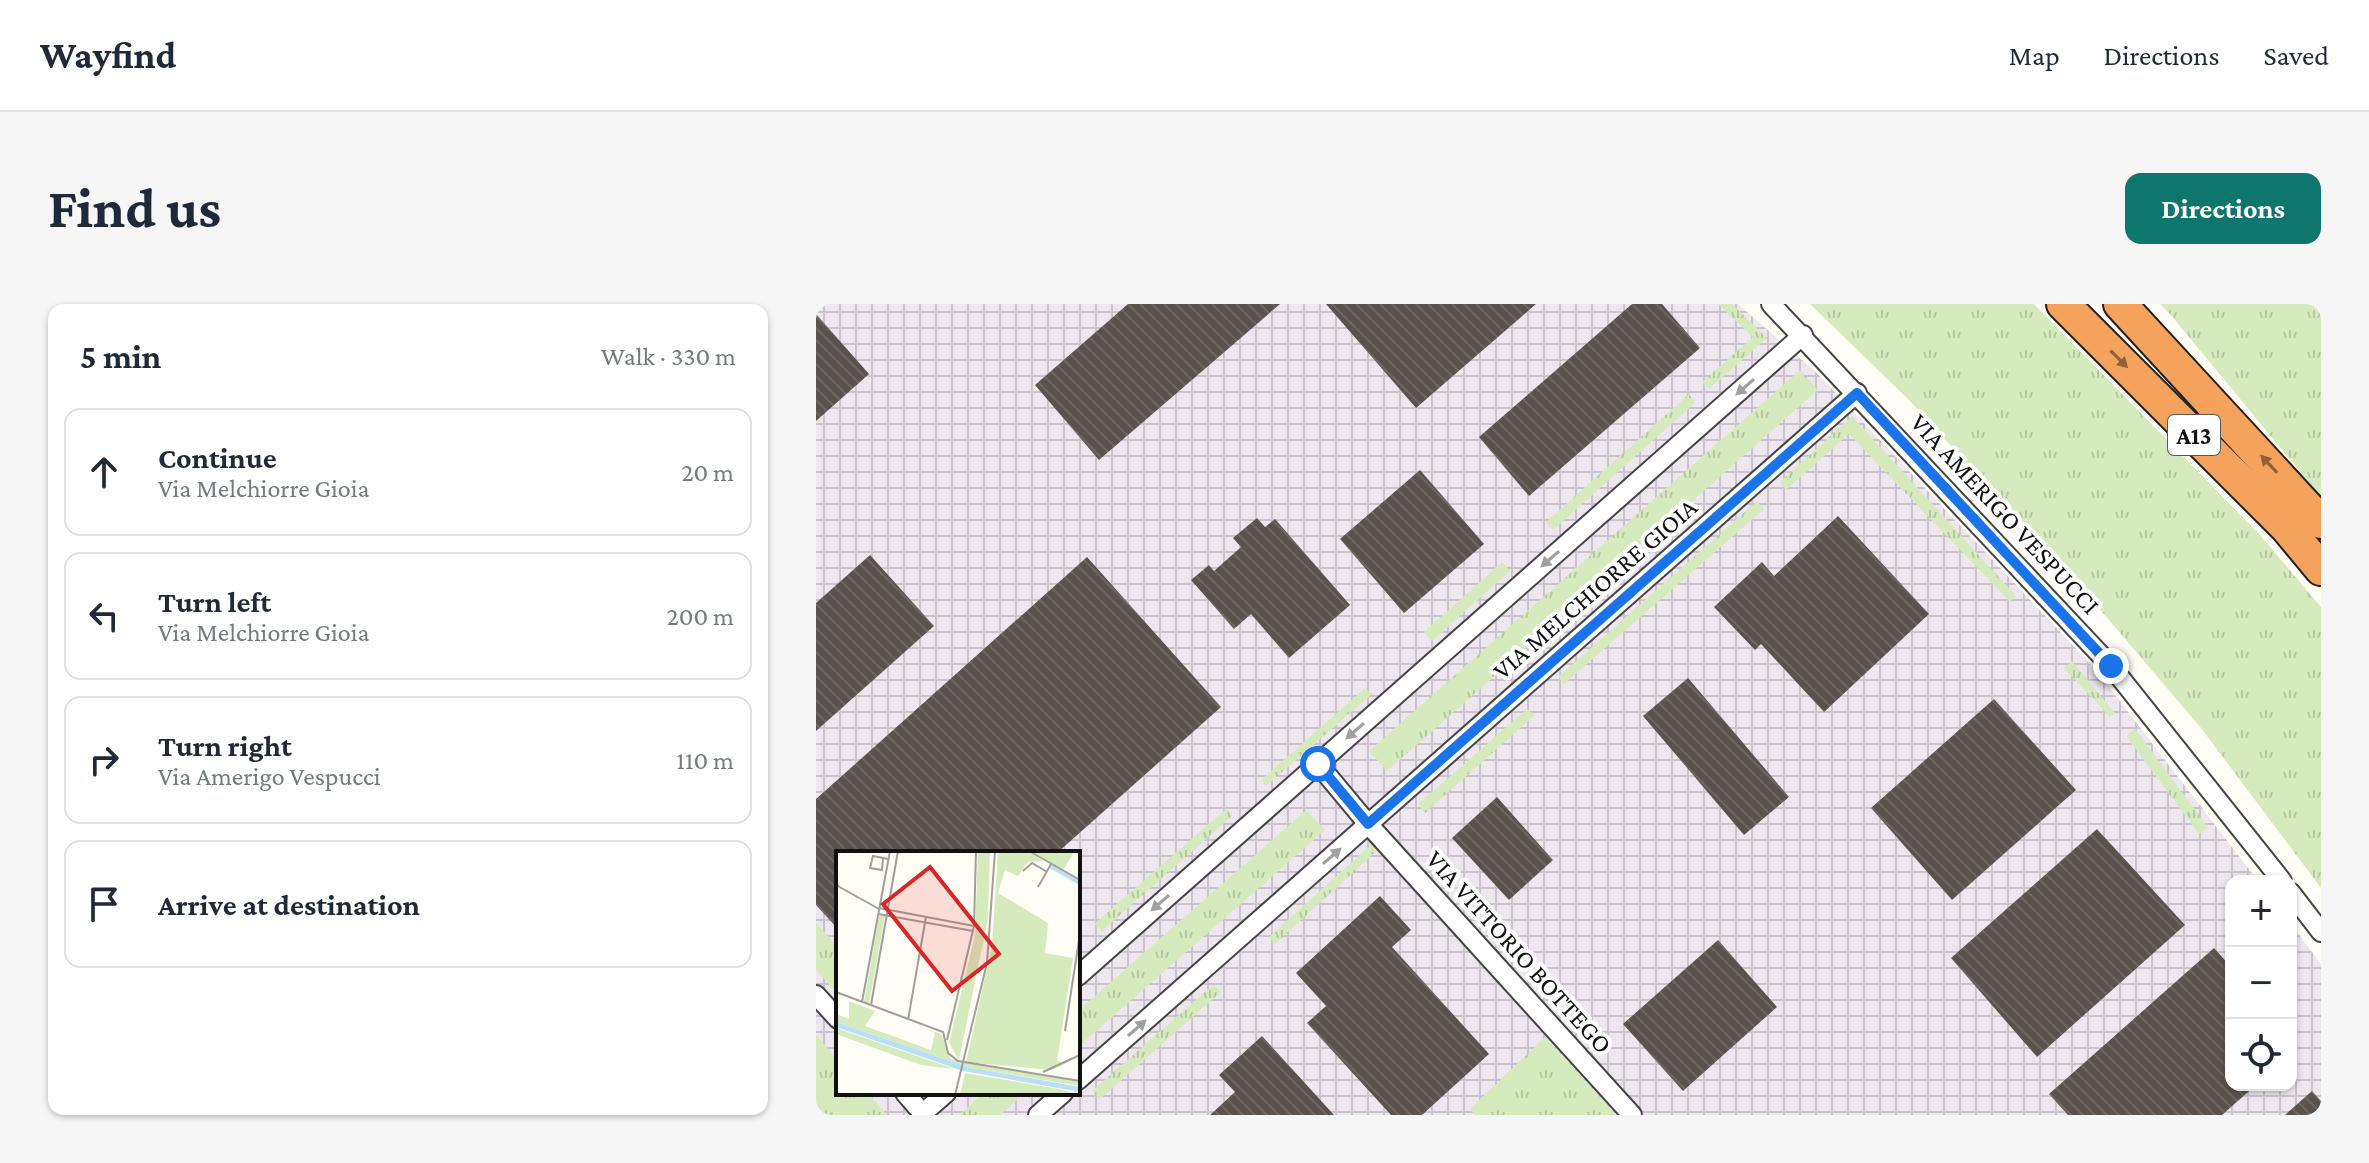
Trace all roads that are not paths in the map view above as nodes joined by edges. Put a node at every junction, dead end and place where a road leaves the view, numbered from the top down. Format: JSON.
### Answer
{"nodes":[{"id":1,"x":1771,"y":304,"type":"edge"},
{"id":2,"x":2063,"y":304,"type":"edge"},
{"id":3,"x":2120,"y":304,"type":"edge"},
{"id":4,"x":1803,"y":335,"type":"junction"},
{"id":5,"x":1857,"y":393,"type":"junction"},
{"id":6,"x":2321,"y":522,"type":"edge"},
{"id":7,"x":2321,"y":569,"type":"edge"},
{"id":8,"x":1318,"y":764,"type":"junction"},
{"id":9,"x":1368,"y":824,"type":"junction"},
{"id":10,"x":2277,"y":875,"type":"edge"},
{"id":11,"x":2297,"y":901,"type":"edge"},
{"id":12,"x":2321,"y":932,"type":"edge"},
{"id":13,"x":1080,"y":974,"type":"edge"},
{"id":14,"x":816,"y":995,"type":"edge"},
{"id":15,"x":836,"y":1017,"type":"edge"},
{"id":16,"x":1080,"y":1078,"type":"edge"},
{"id":17,"x":907,"y":1095,"type":"edge"},
{"id":18,"x":944,"y":1095,"type":"edge"},
{"id":19,"x":1061,"y":1095,"type":"edge"},
{"id":20,"x":923,"y":1114,"type":"edge"},
{"id":21,"x":1038,"y":1115,"type":"edge"},
{"id":22,"x":1632,"y":1115,"type":"edge"}],
"edges":[{"from":1,"to":4,"type":"street","name":"VIA AMERIGO VESPUCCI"},
{"from":2,"to":7,"type":"highway","number":"A13","one_way":true},
{"from":6,"to":3,"type":"highway","number":"A13","one_way":true},
{"from":4,"to":5,"type":"street","name":"VIA AMERIGO VESPUCCI"},
{"from":4,"to":8,"type":"street","name":"VIA MELCHIORRE GIOIA","one_way":true},
{"from":5,"to":9,"type":"street","name":"VIA MELCHIORRE GIOIA"},
{"from":5,"to":10,"type":"street","name":"VIA AMERIGO VESPUCCI"},
{"from":8,"to":9,"type":"street"},
{"from":8,"to":13,"type":"street","name":"VIA MELCHIORRE GIOIA","one_way":true},
{"from":16,"to":9,"type":"street","name":"VIA MELCHIORRE GIOIA","one_way":true},
{"from":9,"to":22,"type":"street","name":"VIA VITTORIO BOTTEGO"},
{"from":11,"to":12,"type":"street"},
{"from":14,"to":15,"type":"street"},
{"from":17,"to":20,"type":"street"},
{"from":18,"to":20,"type":"street"},
{"from":19,"to":21,"type":"street"}]}
